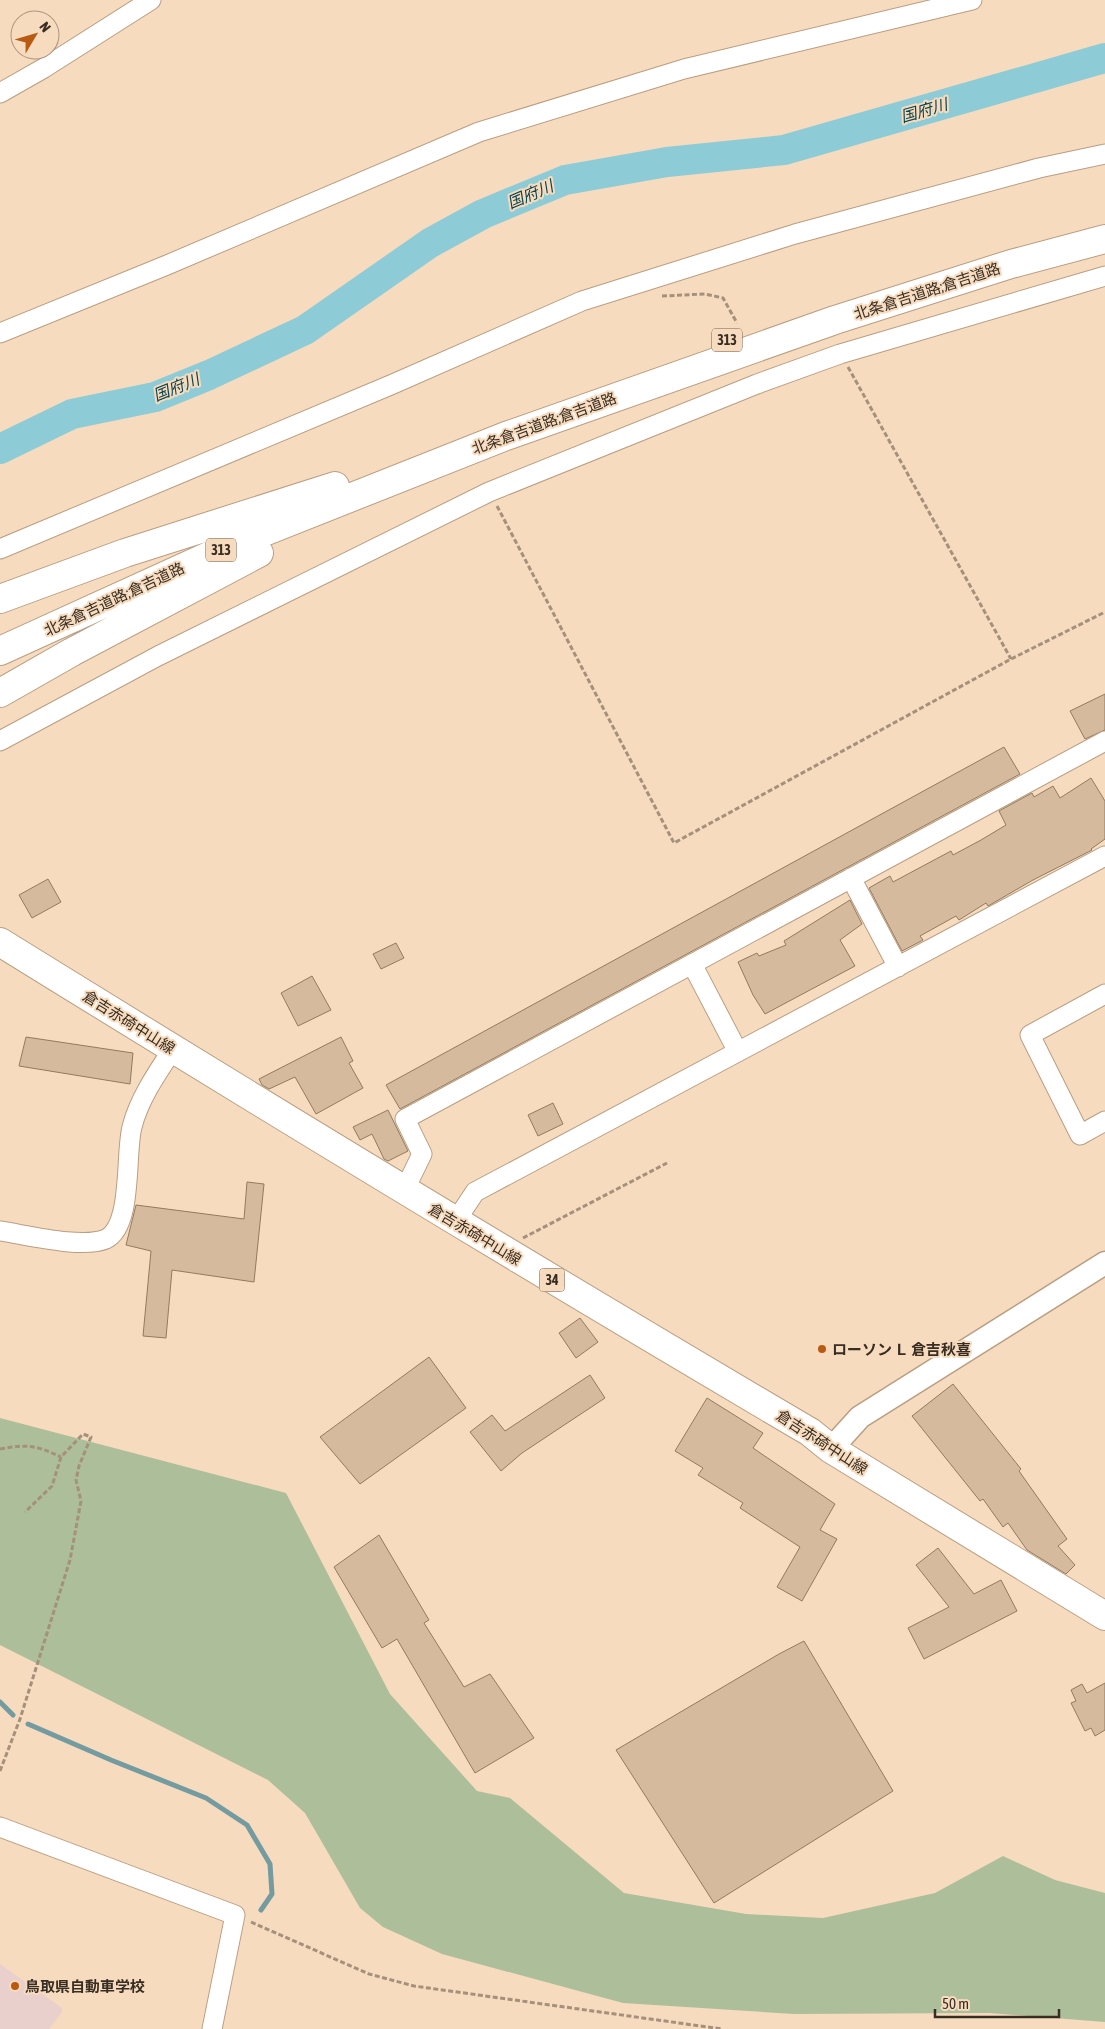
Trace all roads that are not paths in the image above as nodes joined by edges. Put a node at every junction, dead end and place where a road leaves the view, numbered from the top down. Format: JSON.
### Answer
{"nodes":[{"id":1,"x":151,"y":0,"type":"edge"},
{"id":2,"x":972,"y":0,"type":"edge"},
{"id":3,"x":0,"y":93,"type":"edge"},
{"id":4,"x":1105,"y":154,"type":"edge"},
{"id":5,"x":1105,"y":224,"type":"edge"},
{"id":6,"x":1105,"y":240,"type":"edge"},
{"id":7,"x":1105,"y":276,"type":"edge"},
{"id":8,"x":0,"y":333,"type":"edge"},
{"id":9,"x":446,"y":460,"type":"junction"},
{"id":10,"x":357,"y":479,"type":"junction"},
{"id":11,"x":0,"y":549,"type":"edge"},
{"id":12,"x":0,"y":599,"type":"edge"},
{"id":13,"x":0,"y":634,"type":"edge"},
{"id":14,"x":0,"y":651,"type":"edge"},
{"id":15,"x":0,"y":693,"type":"edge"},
{"id":16,"x":0,"y":741,"type":"edge"},
{"id":17,"x":1103,"y":747,"type":"edge"},
{"id":18,"x":1105,"y":856,"type":"edge"},
{"id":19,"x":851,"y":878,"type":"junction"},
{"id":20,"x":0,"y":942,"type":"edge"},
{"id":21,"x":692,"y":964,"type":"junction"},
{"id":22,"x":898,"y":967,"type":"junction"},
{"id":23,"x":1105,"y":994,"type":"edge"},
{"id":24,"x":173,"y":1049,"type":"junction"},
{"id":25,"x":738,"y":1052,"type":"junction"},
{"id":26,"x":1105,"y":1121,"type":"edge"},
{"id":27,"x":404,"y":1192,"type":"junction"},
{"id":28,"x":455,"y":1222,"type":"junction"},
{"id":29,"x":0,"y":1231,"type":"edge"},
{"id":30,"x":1103,"y":1266,"type":"edge"},
{"id":31,"x":831,"y":1449,"type":"junction"},
{"id":32,"x":1105,"y":1616,"type":"edge"},
{"id":33,"x":0,"y":1828,"type":"edge"},
{"id":34,"x":212,"y":2029,"type":"edge"}],
"edges":[{"from":1,"to":3,"type":"street"},
{"from":2,"to":8,"type":"street"},
{"from":4,"to":11,"type":"street"},
{"from":5,"to":10,"type":"main road","name":"北条倉吉道路;倉吉道路","number":"313"},
{"from":6,"to":9,"type":"main road","name":"北条倉吉道路;倉吉道路","number":"313"},
{"from":7,"to":16,"type":"street"},
{"from":9,"to":14,"type":"main road","name":"北条倉吉道路;倉吉道路","number":"313"},
{"from":9,"to":15,"type":"main road"},
{"from":10,"to":12,"type":"main road"},
{"from":10,"to":13,"type":"main road","name":"北条倉吉道路;倉吉道路","number":"313"},
{"from":17,"to":19,"type":"street"},
{"from":18,"to":22,"type":"street"},
{"from":19,"to":21,"type":"street"},
{"from":19,"to":22,"type":"street"},
{"from":20,"to":24,"type":"main road","name":"倉吉赤碕中山線","number":"34"},
{"from":21,"to":25,"type":"street"},
{"from":21,"to":27,"type":"street"},
{"from":22,"to":25,"type":"street"},
{"from":23,"to":26,"type":"street"},
{"from":24,"to":27,"type":"main road","name":"倉吉赤碕中山線","number":"34"},
{"from":24,"to":29,"type":"street"},
{"from":25,"to":28,"type":"street"},
{"from":27,"to":28,"type":"main road","name":"倉吉赤碕中山線","number":"34"},
{"from":28,"to":31,"type":"main road","name":"倉吉赤碕中山線","number":"34"},
{"from":30,"to":31,"type":"street"},
{"from":31,"to":32,"type":"main road","name":"倉吉赤碕中山線","number":"34"},
{"from":33,"to":34,"type":"street"}]}
